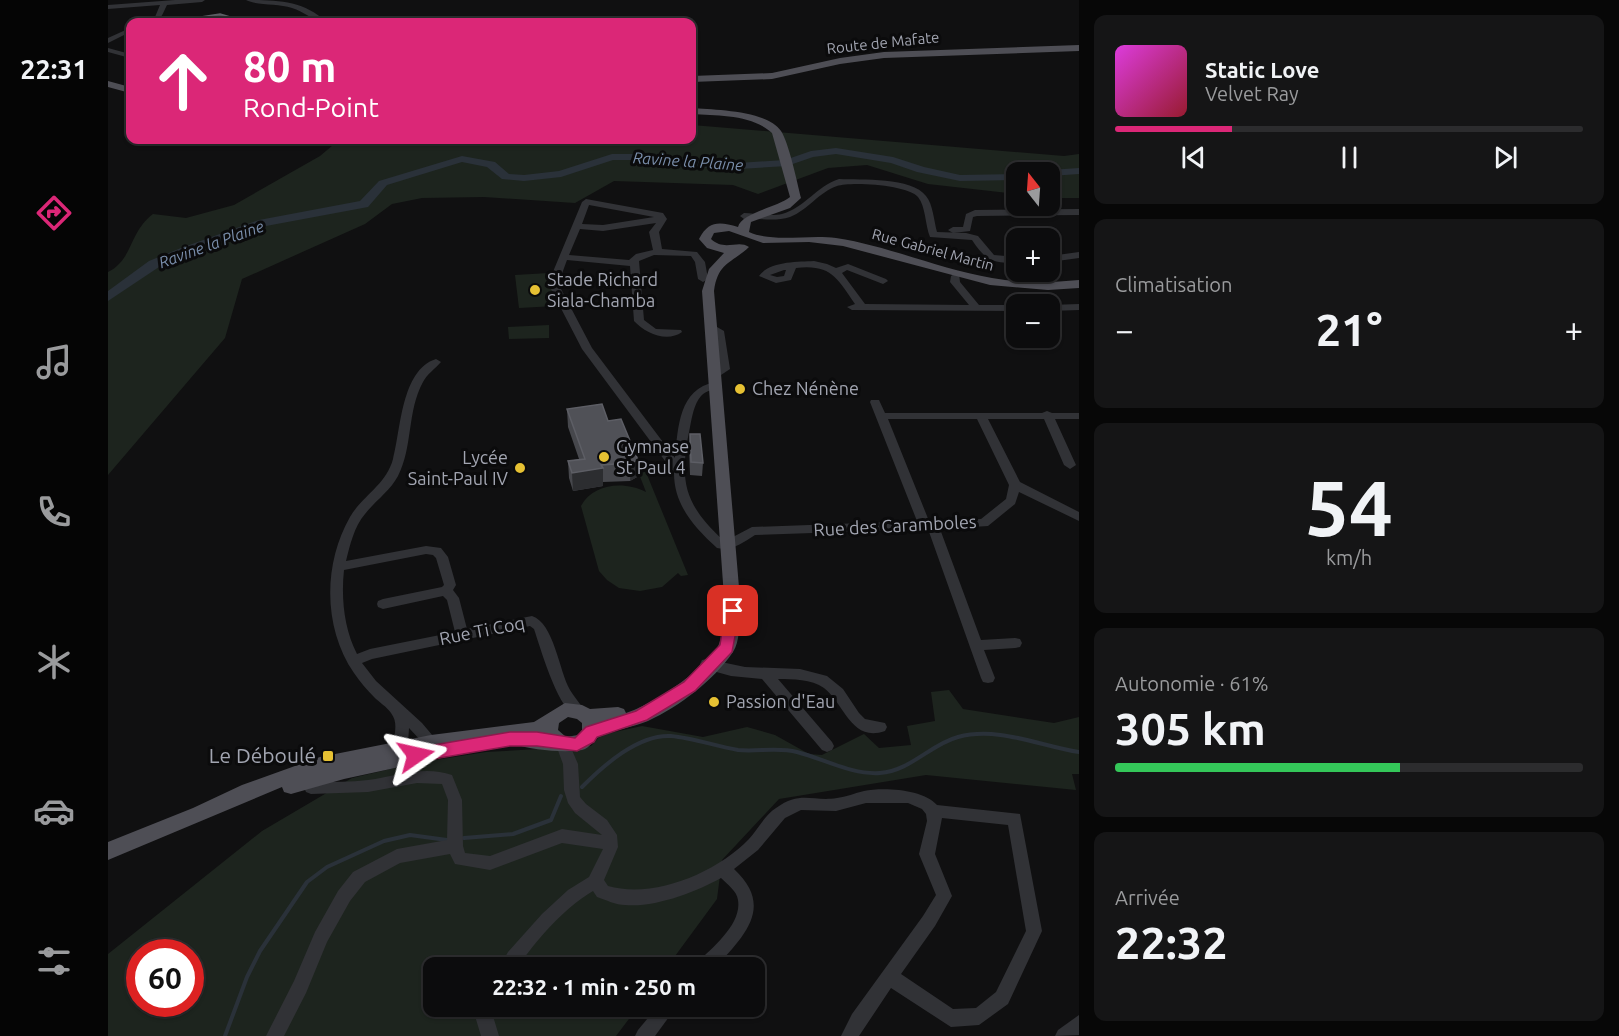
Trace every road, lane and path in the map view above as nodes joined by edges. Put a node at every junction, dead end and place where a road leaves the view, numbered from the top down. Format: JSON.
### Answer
{"nodes":[{"id":1,"x":202,"y":0,"type":"edge"},
{"id":2,"x":249,"y":0,"type":"edge"},
{"id":3,"x":164,"y":3,"type":"junction"},
{"id":4,"x":108,"y":7,"type":"edge"},
{"id":5,"x":158,"y":18,"type":"edge"},
{"id":6,"x":318,"y":18,"type":"edge"},
{"id":7,"x":126,"y":32,"type":"edge"},
{"id":8,"x":108,"y":41,"type":"edge"},
{"id":9,"x":1079,"y":48,"type":"edge"},
{"id":10,"x":108,"y":50,"type":"edge"},
{"id":11,"x":126,"y":55,"type":"edge"},
{"id":12,"x":696,"y":79,"type":"edge"},
{"id":13,"x":108,"y":84,"type":"edge"},
{"id":14,"x":126,"y":89,"type":"edge"},
{"id":15,"x":696,"y":112,"type":"edge"},
{"id":16,"x":795,"y":189,"type":"junction"},
{"id":17,"x":1079,"y":212,"type":"edge"},
{"id":18,"x":744,"y":216,"type":"junction"},
{"id":19,"x":659,"y":219,"type":"junction"},
{"id":20,"x":763,"y":219,"type":"junction"},
{"id":21,"x":576,"y":225,"type":"junction"},
{"id":22,"x":715,"y":228,"type":"junction"},
{"id":23,"x":933,"y":233,"type":"junction"},
{"id":24,"x":745,"y":240,"type":"junction"},
{"id":25,"x":712,"y":246,"type":"junction"},
{"id":26,"x":658,"y":253,"type":"junction"},
{"id":27,"x":1079,"y":255,"type":"edge"},
{"id":28,"x":564,"y":257,"type":"junction"},
{"id":29,"x":1060,"y":258,"type":"edge"},
{"id":30,"x":1006,"y":259,"type":"edge"},
{"id":31,"x":633,"y":263,"type":"junction"},
{"id":32,"x":792,"y":266,"type":"dead end"},
{"id":33,"x":837,"y":272,"type":"junction"},
{"id":34,"x":703,"y":274,"type":"junction"},
{"id":35,"x":957,"y":276,"type":"junction"},
{"id":36,"x":883,"y":281,"type":"dead end"},
{"id":37,"x":1079,"y":284,"type":"edge"},
{"id":38,"x":976,"y":307,"type":"junction"},
{"id":39,"x":1079,"y":307,"type":"edge"},
{"id":40,"x":1006,"y":308,"type":"edge"},
{"id":41,"x":1060,"y":308,"type":"edge"},
{"id":42,"x":677,"y":332,"type":"dead end"},
{"id":43,"x":436,"y":362,"type":"dead end"},
{"id":44,"x":713,"y":382,"type":"junction"},
{"id":45,"x":875,"y":402,"type":"dead end"},
{"id":46,"x":1047,"y":414,"type":"junction"},
{"id":47,"x":980,"y":415,"type":"junction"},
{"id":48,"x":882,"y":416,"type":"junction"},
{"id":49,"x":1079,"y":416,"type":"edge"},
{"id":50,"x":1070,"y":465,"type":"dead end"},
{"id":51,"x":678,"y":470,"type":"junction"},
{"id":52,"x":1015,"y":485,"type":"junction"},
{"id":53,"x":1079,"y":517,"type":"edge"},
{"id":54,"x":929,"y":526,"type":"junction"},
{"id":55,"x":724,"y":537,"type":"junction"},
{"id":56,"x":338,"y":567,"type":"junction"},
{"id":57,"x":446,"y":591,"type":"junction"},
{"id":58,"x":384,"y":604,"type":"dead end"},
{"id":59,"x":462,"y":635,"type":"junction"},
{"id":60,"x":1016,"y":643,"type":"dead end"},
{"id":61,"x":975,"y":645,"type":"junction"},
{"id":62,"x":354,"y":661,"type":"junction"},
{"id":63,"x":708,"y":664,"type":"junction"},
{"id":64,"x":765,"y":673,"type":"junction"},
{"id":65,"x":988,"y":678,"type":"dead end"},
{"id":66,"x":397,"y":711,"type":"junction"},
{"id":67,"x":574,"y":722,"type":"junction"},
{"id":68,"x":880,"y":727,"type":"dead end"},
{"id":69,"x":560,"y":743,"type":"junction"},
{"id":70,"x":827,"y":746,"type":"dead end"},
{"id":71,"x":417,"y":749,"type":"junction"},
{"id":72,"x":571,"y":765,"type":"junction"},
{"id":73,"x":308,"y":781,"type":"junction"},
{"id":74,"x":933,"y":811,"type":"junction"},
{"id":75,"x":200,"y":814,"type":"junction"},
{"id":76,"x":611,"y":843,"type":"junction"},
{"id":77,"x":455,"y":846,"type":"junction"},
{"id":78,"x":108,"y":851,"type":"edge"},
{"id":79,"x":722,"y":869,"type":"junction"},
{"id":80,"x":596,"y":881,"type":"junction"},
{"id":81,"x":514,"y":957,"type":"edge"},
{"id":82,"x":713,"y":957,"type":"edge"},
{"id":83,"x":890,"y":978,"type":"junction"},
{"id":84,"x":484,"y":1017,"type":"edge"},
{"id":85,"x":660,"y":1017,"type":"edge"},
{"id":86,"x":1079,"y":1024,"type":"edge"},
{"id":87,"x":275,"y":1036,"type":"edge"},
{"id":88,"x":490,"y":1036,"type":"edge"},
{"id":89,"x":644,"y":1036,"type":"edge"},
{"id":90,"x":850,"y":1036,"type":"edge"},
{"id":91,"x":1064,"y":1036,"type":"edge"}],
"edges":[{"from":1,"to":3,"type":"street"},
{"from":2,"to":6,"type":"street"},
{"from":3,"to":4,"type":"street"},
{"from":3,"to":5,"type":"street"},
{"from":7,"to":8,"type":"street"},
{"from":9,"to":12,"type":"main road","name":"Route de Mafate"},
{"from":10,"to":11,"type":"street"},
{"from":13,"to":14,"type":"main road"},
{"from":15,"to":16,"type":"main road"},
{"from":16,"to":18,"type":"main road"},
{"from":16,"to":20,"type":"main road"},
{"from":17,"to":23,"type":"street"},
{"from":18,"to":20,"type":"street"},
{"from":18,"to":22,"type":"main road"},
{"from":19,"to":21,"type":"street"},
{"from":19,"to":21,"type":"street"},
{"from":19,"to":26,"type":"street"},
{"from":20,"to":23,"type":"street"},
{"from":20,"to":24,"type":"main road"},
{"from":21,"to":28,"type":"street"},
{"from":22,"to":24,"type":"main road"},
{"from":22,"to":25,"type":"main road"},
{"from":23,"to":30,"type":"street"},
{"from":24,"to":25,"type":"main road"},
{"from":24,"to":35,"type":"main road","name":"Rue Gabriel Martin"},
{"from":24,"to":44,"type":"main road"},
{"from":25,"to":34,"type":"main road"},
{"from":26,"to":31,"type":"street"},
{"from":26,"to":34,"type":"street"},
{"from":27,"to":29,"type":"street"},
{"from":28,"to":31,"type":"street"},
{"from":28,"to":51,"type":"street"},
{"from":31,"to":42,"type":"street"},
{"from":32,"to":33,"type":"street"},
{"from":33,"to":36,"type":"street"},
{"from":33,"to":38,"type":"street"},
{"from":34,"to":44,"type":"main road"},
{"from":35,"to":37,"type":"main road","name":"Rue Gabriel Martin"},
{"from":35,"to":38,"type":"street"},
{"from":38,"to":40,"type":"street"},
{"from":39,"to":41,"type":"street"},
{"from":43,"to":56,"type":"street"},
{"from":44,"to":51,"type":"street"},
{"from":44,"to":55,"type":"main road"},
{"from":45,"to":48,"type":"street"},
{"from":46,"to":47,"type":"street"},
{"from":46,"to":49,"type":"street"},
{"from":46,"to":50,"type":"street"},
{"from":47,"to":48,"type":"street"},
{"from":47,"to":52,"type":"street"},
{"from":48,"to":54,"type":"street"},
{"from":51,"to":55,"type":"street"},
{"from":52,"to":53,"type":"street"},
{"from":52,"to":54,"type":"street","name":"Rue des Caramboles"},
{"from":54,"to":55,"type":"street","name":"Rue des Caramboles"},
{"from":54,"to":61,"type":"street"},
{"from":55,"to":63,"type":"main road"},
{"from":56,"to":57,"type":"street"},
{"from":56,"to":62,"type":"street"},
{"from":57,"to":58,"type":"street"},
{"from":57,"to":59,"type":"street"},
{"from":59,"to":62,"type":"street","name":"Rue Ti Coq"},
{"from":59,"to":67,"type":"street","name":"Rue Ti Coq"},
{"from":60,"to":61,"type":"street"},
{"from":61,"to":65,"type":"street"},
{"from":62,"to":66,"type":"street"},
{"from":63,"to":64,"type":"street"},
{"from":63,"to":67,"type":"main road"},
{"from":64,"to":68,"type":"street"},
{"from":64,"to":70,"type":"street"},
{"from":66,"to":71,"type":"street"},
{"from":66,"to":71,"type":"street"},
{"from":67,"to":69,"type":"main road"},
{"from":67,"to":69,"type":"main road"},
{"from":67,"to":71,"type":"main road"},
{"from":67,"to":72,"type":"street","name":"Rue Ti Coq"},
{"from":69,"to":71,"type":"main road"},
{"from":69,"to":72,"type":"street"},
{"from":71,"to":73,"type":"main road"},
{"from":71,"to":75,"type":"main road"},
{"from":72,"to":76,"type":"street"},
{"from":73,"to":75,"type":"main road"},
{"from":73,"to":77,"type":"street"},
{"from":74,"to":79,"type":"street"},
{"from":74,"to":83,"type":"street"},
{"from":74,"to":83,"type":"street"},
{"from":75,"to":78,"type":"main road"},
{"from":76,"to":77,"type":"street"},
{"from":76,"to":80,"type":"street"},
{"from":77,"to":87,"type":"street"},
{"from":79,"to":80,"type":"street"},
{"from":79,"to":82,"type":"street"},
{"from":80,"to":81,"type":"street"},
{"from":83,"to":90,"type":"street"},
{"from":84,"to":88,"type":"street"},
{"from":85,"to":89,"type":"street"},
{"from":86,"to":91,"type":"street"}]}
